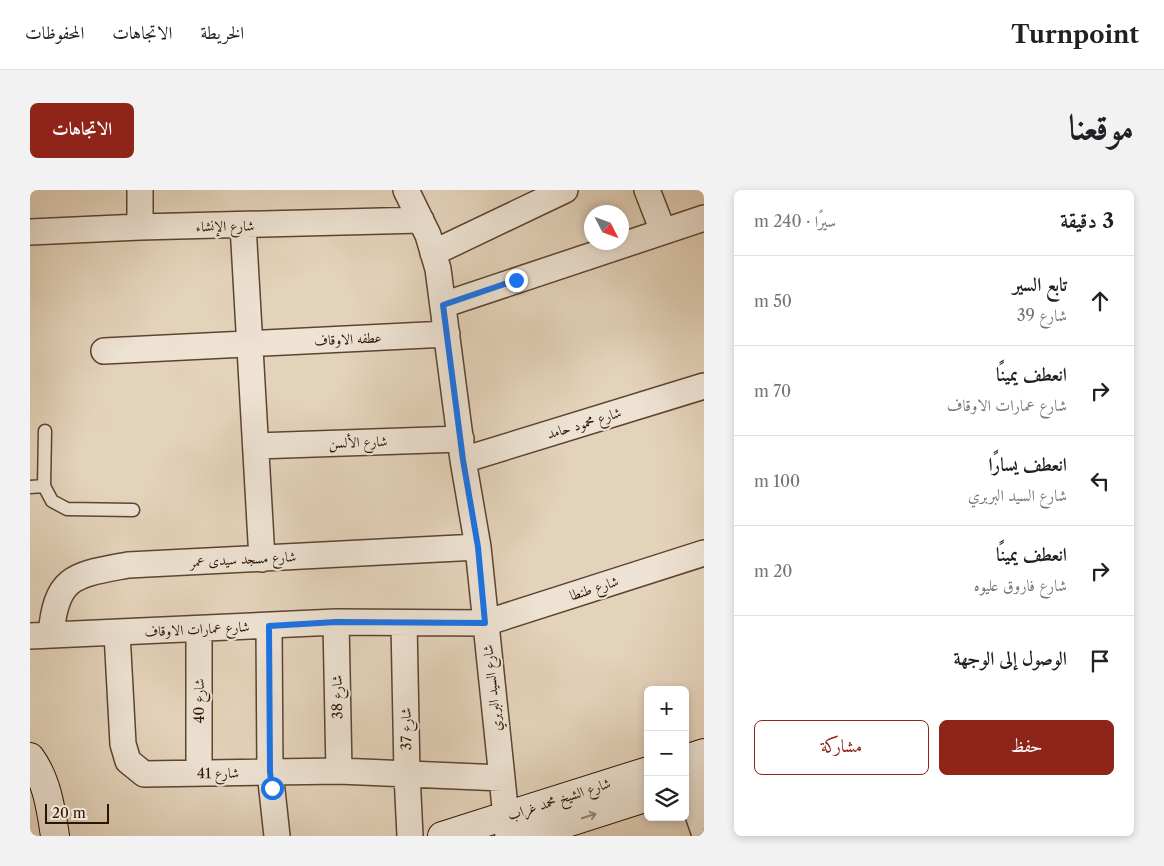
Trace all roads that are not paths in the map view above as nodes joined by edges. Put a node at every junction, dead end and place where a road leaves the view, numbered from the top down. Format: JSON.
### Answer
{"nodes":[{"id":1,"x":140,"y":190,"type":"edge"},
{"id":2,"x":406,"y":190,"type":"edge"},
{"id":3,"x":565,"y":190,"type":"edge"},
{"id":4,"x":647,"y":190,"type":"edge"},
{"id":5,"x":704,"y":218,"type":"edge"},
{"id":6,"x":421,"y":220,"type":"junction"},
{"id":7,"x":243,"y":226,"type":"junction"},
{"id":8,"x":140,"y":227,"type":"junction"},
{"id":9,"x":663,"y":231,"type":"junction"},
{"id":10,"x":30,"y":232,"type":"edge"},
{"id":11,"x":433,"y":253,"type":"junction"},
{"id":12,"x":443,"y":305,"type":"junction"},
{"id":13,"x":447,"y":334,"type":"junction"},
{"id":14,"x":250,"y":343,"type":"junction"},
{"id":15,"x":104,"y":351,"type":"dead end"},
{"id":16,"x":704,"y":386,"type":"edge"},
{"id":17,"x":45,"y":431,"type":"dead end"},
{"id":18,"x":256,"y":446,"type":"junction"},
{"id":19,"x":462,"y":449,"type":"junction"},
{"id":20,"x":44,"y":486,"type":"junction"},
{"id":21,"x":30,"y":487,"type":"edge"},
{"id":22,"x":133,"y":510,"type":"dead end"},
{"id":23,"x":478,"y":547,"type":"junction"},
{"id":24,"x":704,"y":552,"type":"edge"},
{"id":25,"x":262,"y":558,"type":"junction"},
{"id":26,"x":336,"y":622,"type":"junction"},
{"id":27,"x":404,"y":622,"type":"junction"},
{"id":28,"x":485,"y":623,"type":"junction"},
{"id":29,"x":269,"y":626,"type":"junction"},
{"id":30,"x":199,"y":629,"type":"junction"},
{"id":31,"x":117,"y":633,"type":"junction"},
{"id":32,"x":40,"y":636,"type":"edge"},
{"id":33,"x":704,"y":753,"type":"edge"},
{"id":34,"x":30,"y":756,"type":"edge"},
{"id":35,"x":339,"y":771,"type":"junction"},
{"id":36,"x":270,"y":772,"type":"junction"},
{"id":37,"x":199,"y":773,"type":"junction"},
{"id":38,"x":644,"y":773,"type":"edge"},
{"id":39,"x":407,"y":774,"type":"junction"},
{"id":40,"x":690,"y":777,"type":"edge"},
{"id":41,"x":502,"y":778,"type":"junction"},
{"id":42,"x":644,"y":799,"type":"edge"},
{"id":43,"x":507,"y":826,"type":"edge"},
{"id":44,"x":704,"y":832,"type":"edge"},
{"id":45,"x":55,"y":836,"type":"edge"},
{"id":46,"x":277,"y":836,"type":"edge"},
{"id":47,"x":410,"y":836,"type":"edge"},
{"id":48,"x":442,"y":836,"type":"edge"},
{"id":49,"x":526,"y":836,"type":"edge"}],
"edges":[{"from":1,"to":8,"type":"street"},
{"from":2,"to":6,"type":"street","name":"شارع السيد البربري"},
{"from":3,"to":11,"type":"street"},
{"from":4,"to":9,"type":"street"},
{"from":5,"to":9,"type":"street"},
{"from":6,"to":7,"type":"street","name":"شارع الإنشاء"},
{"from":6,"to":11,"type":"street","name":"شارع السيد البربري"},
{"from":7,"to":8,"type":"street","name":"شارع الإنشاء"},
{"from":7,"to":14,"type":"street"},
{"from":8,"to":10,"type":"street","name":"شارع الإنشاء"},
{"from":9,"to":12,"type":"street"},
{"from":11,"to":12,"type":"street","name":"شارع السيد البربري"},
{"from":12,"to":13,"type":"street","name":"شارع السيد البربري"},
{"from":13,"to":14,"type":"street","name":"عطفه الاوقاف"},
{"from":13,"to":19,"type":"street","name":"شارع السيد البربري"},
{"from":14,"to":15,"type":"street","name":"عطفه الاوقاف"},
{"from":14,"to":18,"type":"street"},
{"from":16,"to":19,"type":"street","name":"شارع محمود حامد"},
{"from":17,"to":20,"type":"lane"},
{"from":18,"to":19,"type":"street","name":"شارع الألسن"},
{"from":18,"to":25,"type":"street"},
{"from":19,"to":23,"type":"street","name":"شارع السيد البربري"},
{"from":20,"to":21,"type":"lane"},
{"from":20,"to":22,"type":"lane"},
{"from":23,"to":25,"type":"street","name":"شارع مسجد سيدى عمر"},
{"from":23,"to":28,"type":"street","name":"شارع السيد البربري"},
{"from":24,"to":28,"type":"street","name":"شارع طنطا"},
{"from":25,"to":32,"type":"street","name":"شارع مسجد سيدى عمر"},
{"from":26,"to":27,"type":"street","name":"شارع عمارات الاوقاف"},
{"from":26,"to":29,"type":"street","name":"شارع عمارات الاوقاف"},
{"from":26,"to":35,"type":"street","name":"شارع 38"},
{"from":27,"to":28,"type":"street","name":"شارع عمارات الاوقاف"},
{"from":27,"to":39,"type":"street","name":"شارع 37"},
{"from":28,"to":41,"type":"street","name":"شارع السيد البربري"},
{"from":29,"to":30,"type":"street","name":"شارع عمارات الاوقاف"},
{"from":29,"to":36,"type":"street"},
{"from":30,"to":31,"type":"street","name":"شارع عمارات الاوقاف"},
{"from":30,"to":37,"type":"street","name":"شارع 40"},
{"from":31,"to":32,"type":"street","name":"شارع عمارات الاوقاف"},
{"from":31,"to":37,"type":"street","name":"شارع 41"},
{"from":33,"to":40,"type":"main road"},
{"from":34,"to":45,"type":"main road"},
{"from":35,"to":36,"type":"street","name":"شارع 41"},
{"from":35,"to":39,"type":"street","name":"شارع 41"},
{"from":36,"to":37,"type":"street","name":"شارع 41"},
{"from":36,"to":46,"type":"street"},
{"from":38,"to":43,"type":"main road","name":"شارع الشيخ محمد غراب"},
{"from":39,"to":41,"type":"street","name":"شارع 41"},
{"from":39,"to":47,"type":"street","name":"شارع 37"},
{"from":40,"to":44,"type":"street"},
{"from":41,"to":43,"type":"street","name":"شارع السيد البربري"},
{"from":49,"to":42,"type":"main road","name":"شارع الشيخ محمد غراب","one_way":true},
{"from":43,"to":48,"type":"main road","name":"شارع الشيخ محمد غراب"}]}
